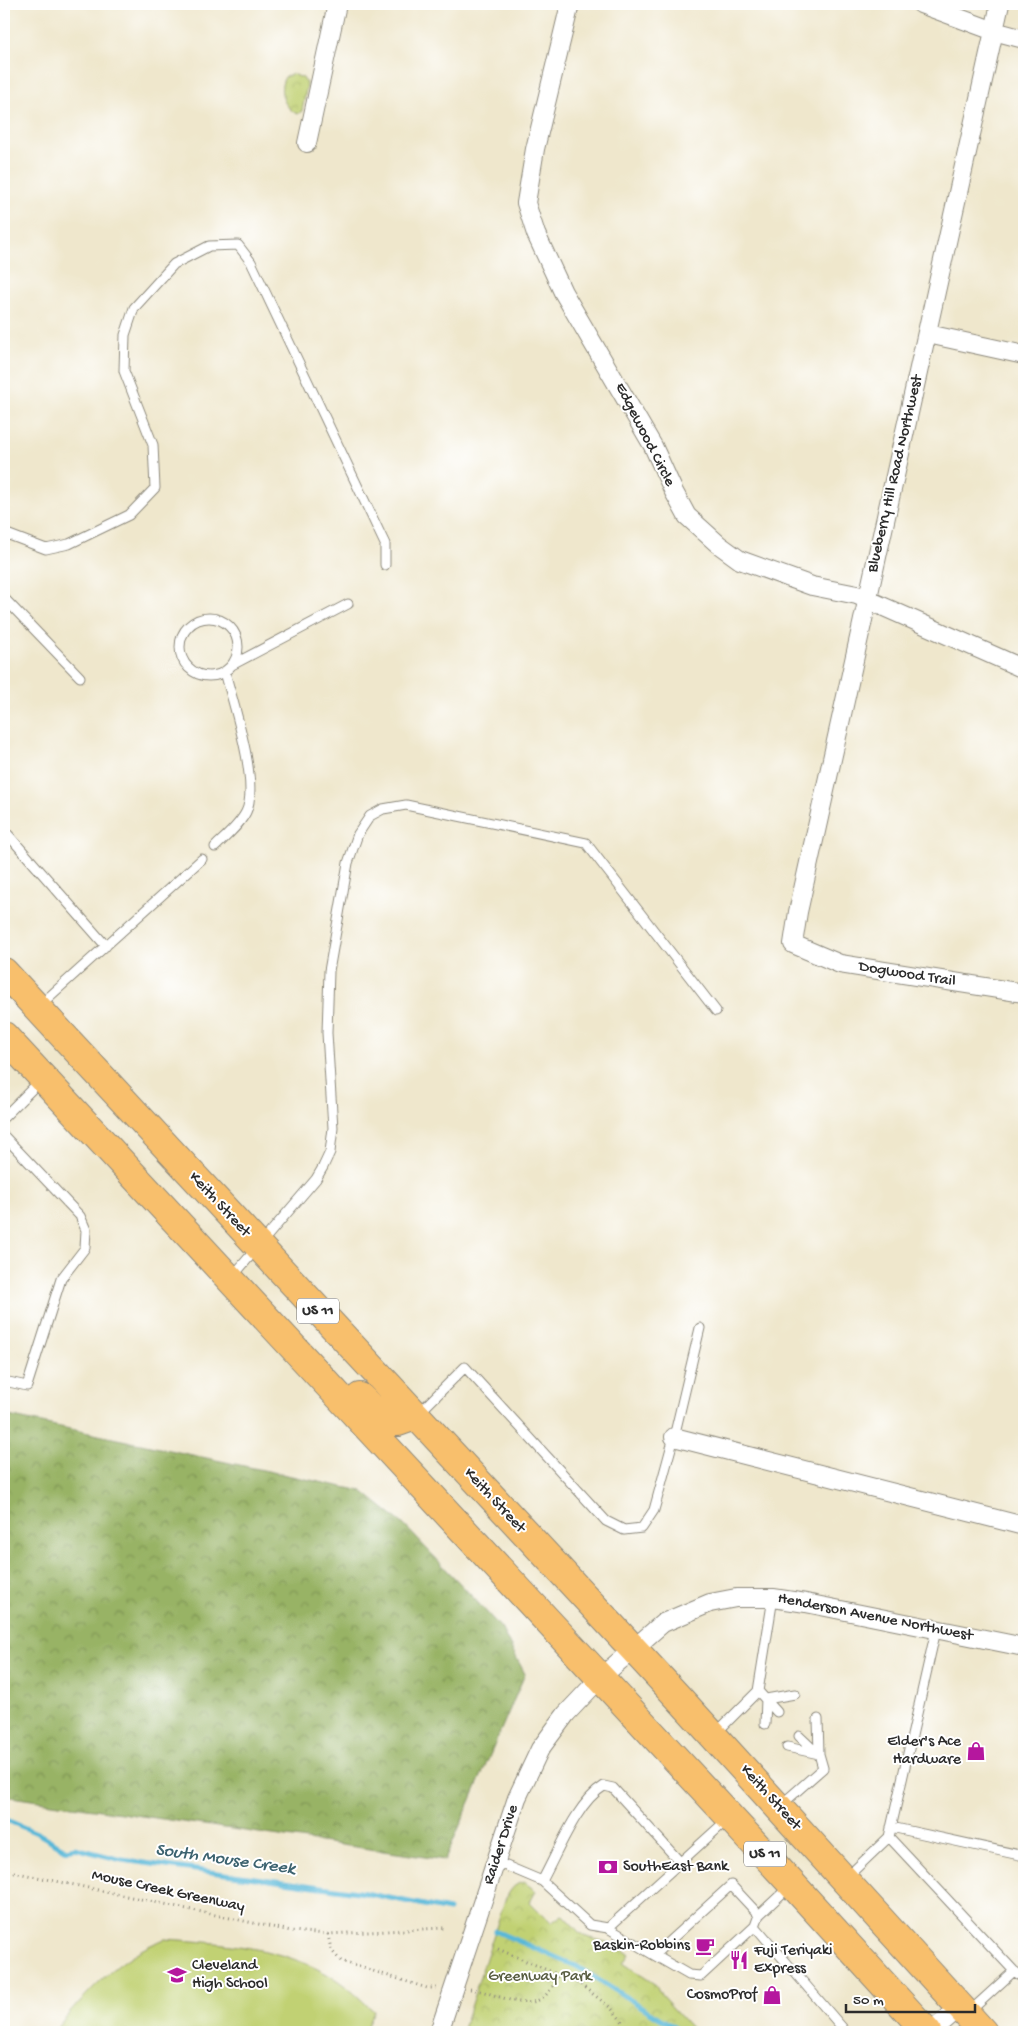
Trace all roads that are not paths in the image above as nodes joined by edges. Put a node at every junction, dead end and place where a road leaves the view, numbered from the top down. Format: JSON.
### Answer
{"nodes":[{"id":1,"x":337,"y":4,"type":"edge"},
{"id":2,"x":570,"y":4,"type":"edge"},
{"id":3,"x":920,"y":4,"type":"edge"},
{"id":4,"x":1000,"y":4,"type":"edge"},
{"id":5,"x":994,"y":31,"type":"junction"},
{"id":6,"x":1024,"y":39,"type":"edge"},
{"id":7,"x":307,"y":143,"type":"dead end"},
{"id":8,"x":928,"y":334,"type":"junction"},
{"id":9,"x":1024,"y":355,"type":"edge"},
{"id":10,"x":4,"y":533,"type":"edge"},
{"id":11,"x":385,"y":564,"type":"dead end"},
{"id":12,"x":4,"y":598,"type":"edge"},
{"id":13,"x":868,"y":600,"type":"junction"},
{"id":14,"x":348,"y":604,"type":"dead end"},
{"id":15,"x":229,"y":668,"type":"junction"},
{"id":16,"x":1024,"y":669,"type":"edge"},
{"id":17,"x":80,"y":677,"type":"dead end"},
{"id":18,"x":4,"y":830,"type":"edge"},
{"id":19,"x":214,"y":847,"type":"dead end"},
{"id":20,"x":202,"y":859,"type":"dead end"},
{"id":21,"x":793,"y":944,"type":"joint"},
{"id":22,"x":106,"y":946,"type":"junction"},
{"id":23,"x":4,"y":972,"type":"edge"},
{"id":24,"x":1024,"y":993,"type":"edge"},
{"id":25,"x":37,"y":1008,"type":"junction"},
{"id":26,"x":716,"y":1011,"type":"dead end"},
{"id":27,"x":4,"y":1036,"type":"edge"},
{"id":28,"x":43,"y":1078,"type":"junction"},
{"id":29,"x":4,"y":1117,"type":"edge"},
{"id":30,"x":4,"y":1136,"type":"edge"},
{"id":31,"x":257,"y":1246,"type":"junction"},
{"id":32,"x":230,"y":1280,"type":"junction"},
{"id":33,"x":700,"y":1328,"type":"dead end"},
{"id":34,"x":276,"y":1330,"type":"junction"},
{"id":35,"x":4,"y":1381,"type":"edge"},
{"id":36,"x":415,"y":1416,"type":"junction"},
{"id":37,"x":674,"y":1437,"type":"junction"},
{"id":38,"x":1023,"y":1521,"type":"edge"},
{"id":39,"x":773,"y":1598,"type":"junction"},
{"id":40,"x":936,"y":1630,"type":"junction"},
{"id":41,"x":1024,"y":1647,"type":"edge"},
{"id":42,"x":633,"y":1650,"type":"junction"},
{"id":43,"x":600,"y":1678,"type":"junction"},
{"id":44,"x":758,"y":1691,"type":"junction"},
{"id":45,"x":796,"y":1694,"type":"dead end"},
{"id":46,"x":766,"y":1699,"type":"junction"},
{"id":47,"x":777,"y":1712,"type":"dead end"},
{"id":48,"x":818,"y":1719,"type":"dead end"},
{"id":49,"x":765,"y":1724,"type":"dead end"},
{"id":50,"x":713,"y":1736,"type":"junction"},
{"id":51,"x":799,"y":1736,"type":"dead end"},
{"id":52,"x":788,"y":1748,"type":"dead end"},
{"id":53,"x":818,"y":1754,"type":"junction"},
{"id":54,"x":779,"y":1807,"type":"junction"},
{"id":55,"x":730,"y":1817,"type":"junction"},
{"id":56,"x":891,"y":1827,"type":"junction"},
{"id":57,"x":889,"y":1837,"type":"junction"},
{"id":58,"x":1024,"y":1856,"type":"edge"},
{"id":59,"x":496,"y":1862,"type":"junction"},
{"id":60,"x":680,"y":1862,"type":"junction"},
{"id":61,"x":844,"y":1879,"type":"junction"},
{"id":62,"x":542,"y":1881,"type":"junction"},
{"id":63,"x":792,"y":1884,"type":"junction"},
{"id":64,"x":759,"y":1915,"type":"junction"},
{"id":65,"x":755,"y":1926,"type":"junction"},
{"id":66,"x":608,"y":1928,"type":"junction"},
{"id":67,"x":654,"y":1955,"type":"junction"},
{"id":68,"x":1014,"y":1971,"type":"junction"},
{"id":69,"x":1024,"y":1978,"type":"edge"},
{"id":70,"x":970,"y":2018,"type":"edge"},
{"id":71,"x":439,"y":2032,"type":"edge"},
{"id":72,"x":846,"y":2032,"type":"edge"},
{"id":73,"x":927,"y":2032,"type":"edge"},
{"id":74,"x":931,"y":2032,"type":"edge"}],
"edges":[{"from":1,"to":7,"type":"street"},
{"from":2,"to":13,"type":"street","name":"Edgewood Circle"},
{"from":3,"to":5,"type":"street"},
{"from":4,"to":5,"type":"street","name":"Blueberry Hill Road Northwest"},
{"from":5,"to":6,"type":"street"},
{"from":5,"to":8,"type":"street","name":"Blueberry Hill Road Northwest"},
{"from":8,"to":9,"type":"street"},
{"from":8,"to":13,"type":"street","name":"Blueberry Hill Road Northwest"},
{"from":10,"to":11,"type":"lane"},
{"from":12,"to":17,"type":"lane"},
{"from":13,"to":16,"type":"street","name":"Edgewood Circle"},
{"from":13,"to":21,"type":"street","name":"Blueberry Hill Road Northwest"},
{"from":14,"to":15,"type":"lane"},
{"from":15,"to":15,"type":"lane"},
{"from":15,"to":19,"type":"lane"},
{"from":18,"to":22,"type":"lane"},
{"from":20,"to":22,"type":"lane"},
{"from":21,"to":24,"type":"street","name":"Dogwood Trail"},
{"from":22,"to":25,"type":"lane"},
{"from":23,"to":25,"type":"main road","name":"Keith Street","number":"US 11"},
{"from":25,"to":31,"type":"main road","name":"Keith Street","number":"US 11"},
{"from":26,"to":31,"type":"lane"},
{"from":27,"to":28,"type":"main road","number":"US 11"},
{"from":28,"to":29,"type":"lane"},
{"from":28,"to":32,"type":"main road","number":"US 11"},
{"from":30,"to":35,"type":"lane"},
{"from":31,"to":32,"type":"lane"},
{"from":31,"to":36,"type":"main road","name":"Keith Street","number":"US 11"},
{"from":32,"to":34,"type":"main road","number":"US 11"},
{"from":33,"to":37,"type":"lane"},
{"from":34,"to":36,"type":"main road"},
{"from":34,"to":43,"type":"main road","number":"US 11"},
{"from":36,"to":37,"type":"lane"},
{"from":36,"to":42,"type":"main road","name":"Keith Street","number":"US 11"},
{"from":37,"to":38,"type":"street"},
{"from":39,"to":40,"type":"street","name":"Henderson Avenue Northwest"},
{"from":39,"to":42,"type":"street","name":"Henderson Avenue Northwest"},
{"from":39,"to":44,"type":"lane"},
{"from":40,"to":41,"type":"street","name":"Henderson Avenue Northwest"},
{"from":40,"to":56,"type":"lane"},
{"from":42,"to":43,"type":"street","name":"Henderson Avenue Northwest"},
{"from":42,"to":50,"type":"main road","name":"Keith Street","number":"US 11"},
{"from":43,"to":55,"type":"main road","number":"US 11"},
{"from":43,"to":59,"type":"street","name":"Raider Drive"},
{"from":44,"to":46,"type":"lane"},
{"from":44,"to":50,"type":"lane"},
{"from":45,"to":46,"type":"lane"},
{"from":46,"to":47,"type":"lane"},
{"from":46,"to":49,"type":"lane"},
{"from":48,"to":53,"type":"lane"},
{"from":50,"to":54,"type":"main road","name":"Keith Street","number":"US 11"},
{"from":51,"to":53,"type":"lane"},
{"from":52,"to":53,"type":"lane"},
{"from":53,"to":54,"type":"lane"},
{"from":54,"to":61,"type":"main road","name":"Keith Street","number":"US 11"},
{"from":55,"to":60,"type":"lane"},
{"from":55,"to":63,"type":"main road","number":"US 11"},
{"from":56,"to":57,"type":"lane"},
{"from":56,"to":58,"type":"lane"},
{"from":57,"to":61,"type":"lane"},
{"from":57,"to":68,"type":"lane"},
{"from":59,"to":62,"type":"lane"},
{"from":59,"to":71,"type":"street","name":"Raider Drive"},
{"from":60,"to":62,"type":"lane"},
{"from":60,"to":66,"type":"lane"},
{"from":61,"to":70,"type":"main road","name":"Keith Street","number":"US 11"},
{"from":62,"to":66,"type":"lane"},
{"from":63,"to":64,"type":"lane"},
{"from":63,"to":73,"type":"main road","number":"US 11"},
{"from":64,"to":65,"type":"lane"},
{"from":64,"to":67,"type":"lane"},
{"from":65,"to":67,"type":"lane"},
{"from":65,"to":72,"type":"lane"},
{"from":66,"to":67,"type":"lane"},
{"from":68,"to":69,"type":"lane"},
{"from":68,"to":70,"type":"lane"},
{"from":70,"to":74,"type":"street"}]}
